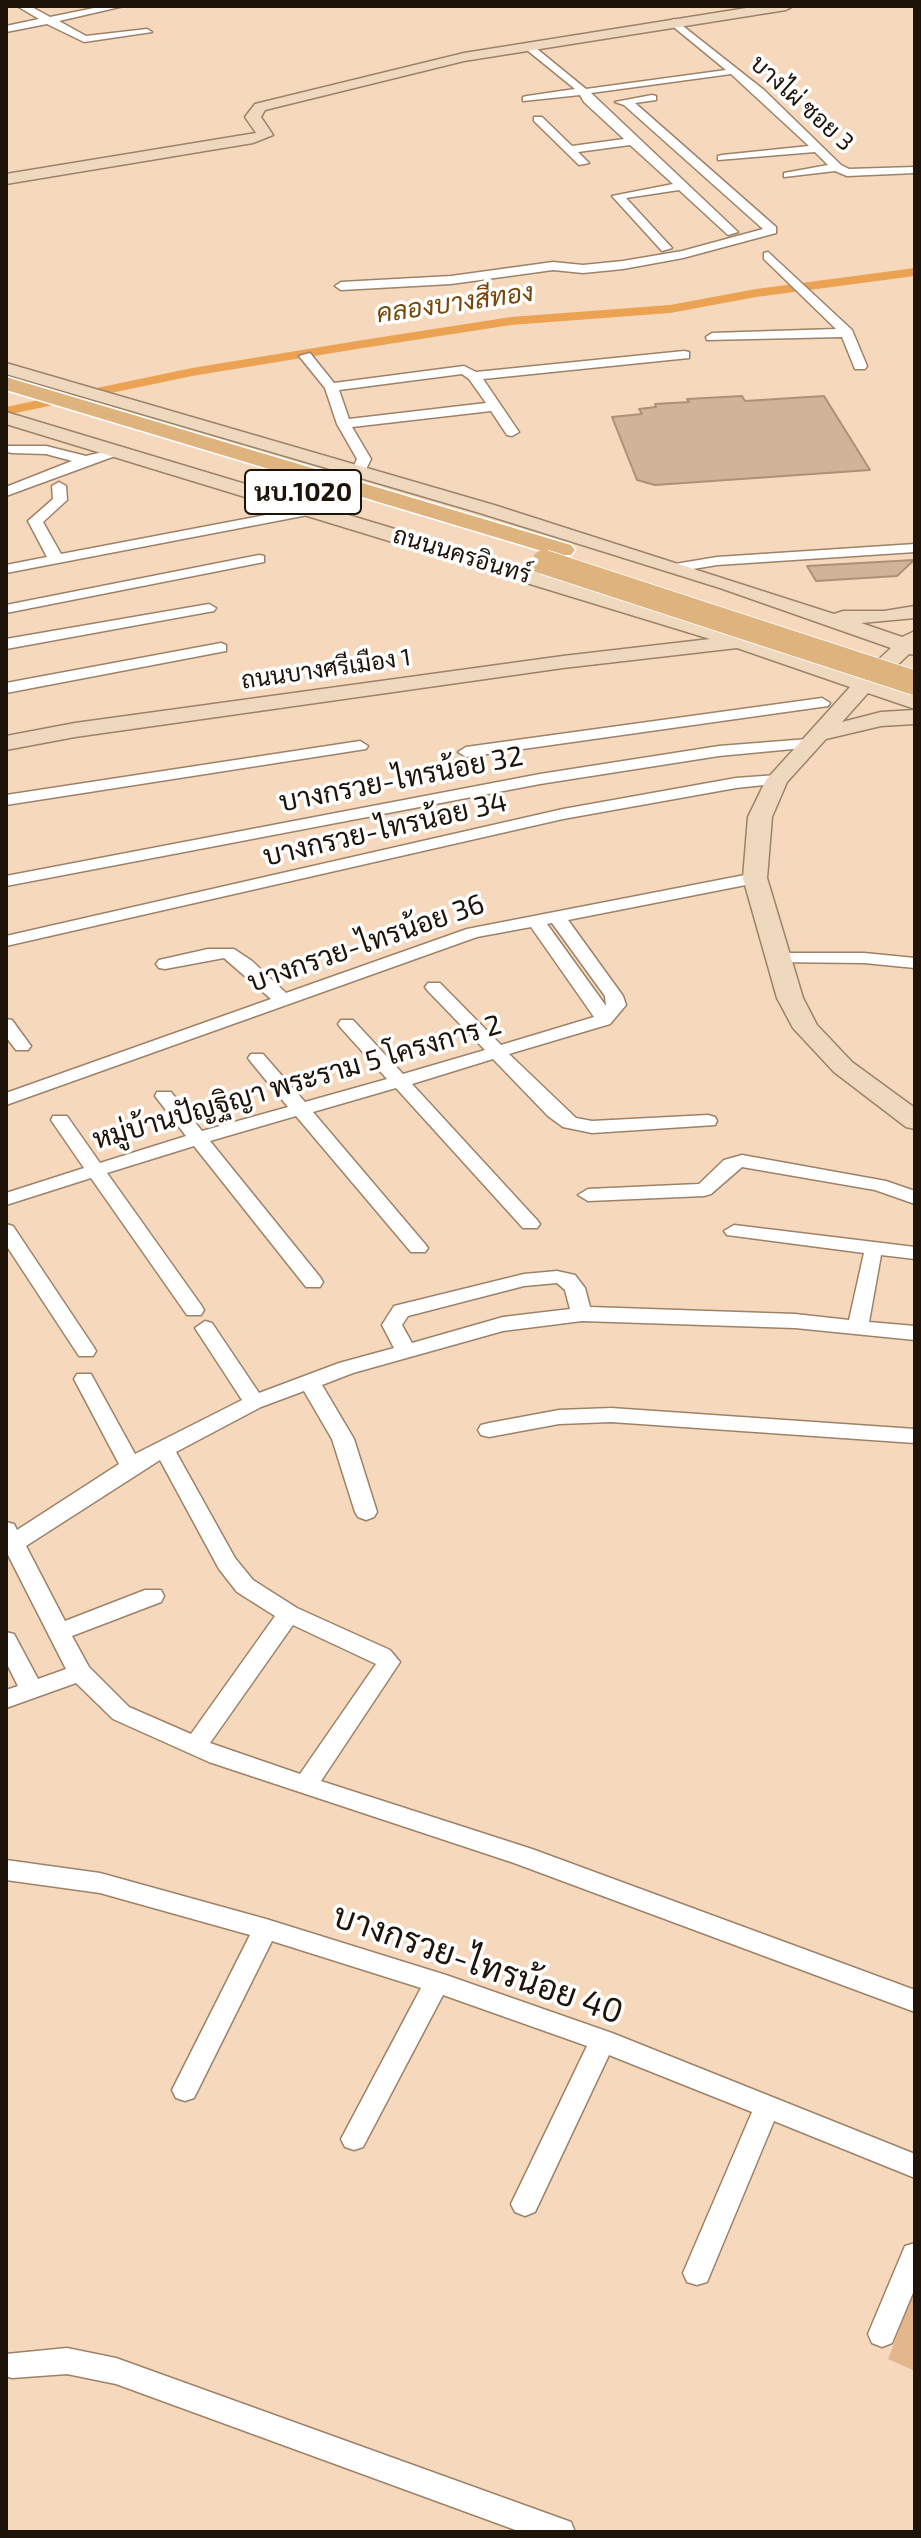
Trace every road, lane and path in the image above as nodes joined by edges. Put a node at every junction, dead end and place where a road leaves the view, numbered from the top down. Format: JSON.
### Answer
{"nodes":[{"id":1,"x":22,"y":6,"type":"edge"},
{"id":2,"x":119,"y":6,"type":"edge"},
{"id":3,"x":786,"y":6,"type":"edge"},
{"id":4,"x":49,"y":20,"type":"junction"},
{"id":5,"x":674,"y":22,"type":"junction"},
{"id":6,"x":8,"y":27,"type":"edge"},
{"id":7,"x":147,"y":32,"type":"dead end"},
{"id":8,"x":527,"y":46,"type":"junction"},
{"id":9,"x":726,"y":73,"type":"dead end"},
{"id":10,"x":584,"y":91,"type":"junction"},
{"id":11,"x":652,"y":98,"type":"dead end"},
{"id":12,"x":527,"y":99,"type":"dead end"},
{"id":13,"x":538,"y":119,"type":"dead end"},
{"id":14,"x":632,"y":141,"type":"junction"},
{"id":15,"x":819,"y":148,"type":"junction"},
{"id":16,"x":569,"y":150,"type":"junction"},
{"id":17,"x":722,"y":158,"type":"dead end"},
{"id":18,"x":583,"y":163,"type":"dead end"},
{"id":19,"x":837,"y":167,"type":"junction"},
{"id":20,"x":915,"y":170,"type":"edge"},
{"id":21,"x":788,"y":175,"type":"dead end"},
{"id":22,"x":6,"y":179,"type":"edge"},
{"id":23,"x":681,"y":186,"type":"junction"},
{"id":24,"x":732,"y":232,"type":"dead end"},
{"id":25,"x":666,"y":248,"type":"dead end"},
{"id":26,"x":768,"y":256,"type":"dead end"},
{"id":27,"x":341,"y":286,"type":"dead end"},
{"id":28,"x":847,"y":333,"type":"junction"},
{"id":29,"x":712,"y":337,"type":"dead end"},
{"id":30,"x":684,"y":355,"type":"dead end"},
{"id":31,"x":305,"y":356,"type":"dead end"},
{"id":32,"x":860,"y":366,"type":"dead end"},
{"id":33,"x":6,"y":368,"type":"edge"},
{"id":34,"x":474,"y":376,"type":"junction"},
{"id":35,"x":16,"y":386,"type":"edge"},
{"id":36,"x":331,"y":387,"type":"junction"},
{"id":37,"x":495,"y":406,"type":"junction"},
{"id":38,"x":8,"y":414,"type":"edge"},
{"id":39,"x":344,"y":424,"type":"junction"},
{"id":40,"x":512,"y":432,"type":"dead end"},
{"id":41,"x":12,"y":449,"type":"dead end"},
{"id":42,"x":232,"y":449,"type":"junction"},
{"id":43,"x":119,"y":452,"type":"junction"},
{"id":44,"x":86,"y":460,"type":"junction"},
{"id":45,"x":359,"y":470,"type":"junction"},
{"id":46,"x":59,"y":486,"type":"dead end"},
{"id":47,"x":411,"y":486,"type":"junction"},
{"id":48,"x":6,"y":492,"type":"edge"},
{"id":49,"x":313,"y":510,"type":"junction"},
{"id":50,"x":101,"y":533,"type":"dead end"},
{"id":51,"x":915,"y":548,"type":"edge"},
{"id":52,"x":85,"y":553,"type":"junction"},
{"id":53,"x":554,"y":556,"type":"junction"},
{"id":54,"x":56,"y":559,"type":"junction"},
{"id":55,"x":259,"y":559,"type":"dead end"},
{"id":56,"x":675,"y":568,"type":"junction"},
{"id":57,"x":6,"y":569,"type":"edge"},
{"id":58,"x":209,"y":608,"type":"dead end"},
{"id":59,"x":6,"y":609,"type":"edge"},
{"id":60,"x":915,"y":612,"type":"edge"},
{"id":61,"x":811,"y":614,"type":"junction"},
{"id":62,"x":659,"y":616,"type":"junction"},
{"id":63,"x":743,"y":642,"type":"junction"},
{"id":64,"x":6,"y":644,"type":"edge"},
{"id":65,"x":692,"y":647,"type":"junction"},
{"id":66,"x":221,"y":648,"type":"dead end"},
{"id":67,"x":912,"y":649,"type":"edge"},
{"id":68,"x":654,"y":650,"type":"junction"},
{"id":69,"x":776,"y":653,"type":"junction"},
{"id":70,"x":915,"y":683,"type":"edge"},
{"id":71,"x":865,"y":684,"type":"junction"},
{"id":72,"x":6,"y":688,"type":"edge"},
{"id":73,"x":822,"y":696,"type":"junction"},
{"id":74,"x":915,"y":702,"type":"edge"},
{"id":75,"x":915,"y":717,"type":"edge"},
{"id":76,"x":812,"y":739,"type":"junction"},
{"id":77,"x":6,"y":743,"type":"edge"},
{"id":78,"x":360,"y":746,"type":"dead end"},
{"id":79,"x":466,"y":752,"type":"dead end"},
{"id":80,"x":777,"y":780,"type":"junction"},
{"id":81,"x":6,"y":800,"type":"edge"},
{"id":82,"x":755,"y":878,"type":"junction"},
{"id":83,"x":6,"y":881,"type":"edge"},
{"id":84,"x":557,"y":917,"type":"junction"},
{"id":85,"x":535,"y":920,"type":"junction"},
{"id":86,"x":6,"y":941,"type":"edge"},
{"id":87,"x":778,"y":958,"type":"junction"},
{"id":88,"x":915,"y":963,"type":"edge"},
{"id":89,"x":165,"y":964,"type":"dead end"},
{"id":90,"x":434,"y":987,"type":"dead end"},
{"id":91,"x":283,"y":1000,"type":"junction"},
{"id":92,"x":604,"y":1020,"type":"junction"},
{"id":93,"x":347,"y":1024,"type":"dead end"},
{"id":94,"x":6,"y":1025,"type":"edge"},
{"id":95,"x":22,"y":1046,"type":"dead end"},
{"id":96,"x":498,"y":1051,"type":"junction"},
{"id":97,"x":257,"y":1058,"type":"dead end"},
{"id":98,"x":401,"y":1081,"type":"junction"},
{"id":99,"x":164,"y":1096,"type":"dead end"},
{"id":100,"x":6,"y":1099,"type":"edge"},
{"id":101,"x":300,"y":1108,"type":"junction"},
{"id":102,"x":60,"y":1120,"type":"dead end"},
{"id":103,"x":708,"y":1121,"type":"dead end"},
{"id":104,"x":915,"y":1121,"type":"edge"},
{"id":105,"x":198,"y":1138,"type":"junction"},
{"id":106,"x":97,"y":1170,"type":"junction"},
{"id":107,"x":588,"y":1195,"type":"dead end"},
{"id":108,"x":915,"y":1198,"type":"edge"},
{"id":109,"x":6,"y":1199,"type":"edge"},
{"id":110,"x":530,"y":1224,"type":"dead end"},
{"id":111,"x":6,"y":1230,"type":"edge"},
{"id":112,"x":734,"y":1231,"type":"dead end"},
{"id":113,"x":418,"y":1248,"type":"dead end"},
{"id":114,"x":915,"y":1253,"type":"edge"},
{"id":115,"x":872,"y":1256,"type":"dead end"},
{"id":116,"x":313,"y":1282,"type":"dead end"},
{"id":117,"x":582,"y":1314,"type":"junction"},
{"id":118,"x":858,"y":1325,"type":"junction"},
{"id":119,"x":915,"y":1333,"type":"edge"},
{"id":120,"x":86,"y":1351,"type":"dead end"},
{"id":121,"x":406,"y":1351,"type":"junction"},
{"id":122,"x":84,"y":1379,"type":"dead end"},
{"id":123,"x":309,"y":1381,"type":"junction"},
{"id":124,"x":254,"y":1402,"type":"junction"},
{"id":125,"x":489,"y":1430,"type":"dead end"},
{"id":126,"x":915,"y":1436,"type":"edge"},
{"id":127,"x":163,"y":1447,"type":"junction"},
{"id":128,"x":131,"y":1466,"type":"junction"},
{"id":129,"x":366,"y":1512,"type":"dead end"},
{"id":130,"x":8,"y":1535,"type":"edge"},
{"id":131,"x":153,"y":1596,"type":"dead end"},
{"id":132,"x":289,"y":1614,"type":"junction"},
{"id":133,"x":60,"y":1632,"type":"junction"},
{"id":134,"x":6,"y":1640,"type":"edge"},
{"id":135,"x":80,"y":1673,"type":"junction"},
{"id":136,"x":32,"y":1690,"type":"junction"},
{"id":137,"x":6,"y":1699,"type":"edge"},
{"id":138,"x":195,"y":1746,"type":"junction"},
{"id":139,"x":304,"y":1786,"type":"junction"},
{"id":140,"x":6,"y":1870,"type":"edge"},
{"id":141,"x":266,"y":1929,"type":"junction"},
{"id":142,"x":437,"y":1982,"type":"junction"},
{"id":143,"x":915,"y":2001,"type":"edge"},
{"id":144,"x":603,"y":2041,"type":"junction"},
{"id":145,"x":185,"y":2090,"type":"dead end"},
{"id":146,"x":768,"y":2105,"type":"junction"},
{"id":147,"x":354,"y":2139,"type":"dead end"},
{"id":148,"x":915,"y":2166,"type":"edge"},
{"id":149,"x":525,"y":2204,"type":"dead end"},
{"id":150,"x":915,"y":2255,"type":"edge"},
{"id":151,"x":697,"y":2273,"type":"dead end"},
{"id":152,"x":882,"y":2334,"type":"dead end"},
{"id":153,"x":12,"y":2365,"type":"dead end"},
{"id":154,"x":560,"y":2532,"type":"edge"}],
"edges":[{"from":1,"to":4,"type":"street"},
{"from":2,"to":4,"type":"street"},
{"from":3,"to":5,"type":"main road"},
{"from":4,"to":6,"type":"street"},
{"from":4,"to":7,"type":"street"},
{"from":5,"to":8,"type":"main road"},
{"from":5,"to":15,"type":"street","name":"บางไผ่ ซอย 3"},
{"from":8,"to":10,"type":"street"},
{"from":8,"to":22,"type":"main road"},
{"from":9,"to":10,"type":"street"},
{"from":10,"to":12,"type":"street"},
{"from":10,"to":14,"type":"street"},
{"from":11,"to":27,"type":"street"},
{"from":13,"to":16,"type":"street"},
{"from":14,"to":16,"type":"street"},
{"from":14,"to":23,"type":"street"},
{"from":15,"to":17,"type":"street"},
{"from":15,"to":19,"type":"street","name":"บางไผ่ ซอย 3"},
{"from":16,"to":18,"type":"street"},
{"from":19,"to":20,"type":"street","name":"บางไผ่ ซอย 3"},
{"from":19,"to":21,"type":"street"},
{"from":23,"to":24,"type":"street"},
{"from":23,"to":25,"type":"street"},
{"from":26,"to":28,"type":"street"},
{"from":28,"to":29,"type":"street"},
{"from":28,"to":32,"type":"street"},
{"from":30,"to":34,"type":"street"},
{"from":31,"to":36,"type":"street"},
{"from":33,"to":45,"type":"main road","name":"ถนนนครอินทร์","number":"นบ.1020"},
{"from":34,"to":36,"type":"street"},
{"from":34,"to":37,"type":"street"},
{"from":35,"to":42,"type":"main road","name":"ถนนนครอินทร์","number":"นบ.1020"},
{"from":36,"to":39,"type":"street"},
{"from":37,"to":39,"type":"street"},
{"from":37,"to":40,"type":"street"},
{"from":38,"to":43,"type":"main road","name":"ถนนนครอินทร์","number":"นบ.1020"},
{"from":38,"to":53,"type":"main road","name":"ถนนนครอินทร์","number":"นบ.1020"},
{"from":39,"to":45,"type":"street"},
{"from":41,"to":44,"type":"street"},
{"from":42,"to":47,"type":"main road"},
{"from":42,"to":53,"type":"main road","name":"ถนนนครอินทร์","number":"นบ.1020"},
{"from":43,"to":44,"type":"street"},
{"from":43,"to":49,"type":"main road","name":"ถนนนครอินทร์","number":"นบ.1020"},
{"from":44,"to":48,"type":"street"},
{"from":45,"to":47,"type":"main road","name":"ถนนนครอินทร์","number":"นบ.1020"},
{"from":46,"to":54,"type":"street"},
{"from":47,"to":56,"type":"main road","name":"ถนนนครอินทร์","number":"นบ.1020"},
{"from":49,"to":52,"type":"street"},
{"from":49,"to":62,"type":"main road","name":"ถนนนครอินทร์","number":"นบ.1020"},
{"from":50,"to":52,"type":"street"},
{"from":51,"to":56,"type":"street"},
{"from":52,"to":54,"type":"street"},
{"from":53,"to":67,"type":"main road","name":"ถนนนครอินทร์","number":"นบ.1020"},
{"from":53,"to":70,"type":"main road","name":"ถนนนครอินทร์","number":"นบ.1020","bridge":true},
{"from":54,"to":57,"type":"street"},
{"from":55,"to":59,"type":"street"},
{"from":56,"to":61,"type":"main road","name":"ถนนนครอินทร์","number":"นบ.1020"},
{"from":58,"to":64,"type":"street"},
{"from":60,"to":61,"type":"main road"},
{"from":61,"to":67,"type":"main road","name":"ถนนนครอินทร์","number":"นบ.1020"},
{"from":61,"to":69,"type":"main road"},
{"from":62,"to":63,"type":"main road","name":"ถนนนครอินทร์","number":"นบ.1020"},
{"from":62,"to":68,"type":"main road"},
{"from":63,"to":65,"type":"main road","name":"ถนนบางศรีเมือง 1"},
{"from":63,"to":69,"type":"main road","name":"ถนนนครอินทร์","number":"นบ.1020"},
{"from":65,"to":68,"type":"main road","name":"ถนนบางศรีเมือง 1"},
{"from":65,"to":73,"type":"main road","name":"ถนนบางศรีเมือง 1"},
{"from":66,"to":72,"type":"street"},
{"from":67,"to":71,"type":"main road"},
{"from":68,"to":77,"type":"main road","name":"ถนนบางศรีเมือง 1"},
{"from":69,"to":71,"type":"main road","name":"ถนนนครอินทร์","number":"นบ.1020"},
{"from":69,"to":73,"type":"main road"},
{"from":71,"to":74,"type":"main road","name":"ถนนนครอินทร์","number":"นบ.1020"},
{"from":71,"to":76,"type":"main road"},
{"from":73,"to":76,"type":"main road"},
{"from":73,"to":79,"type":"street"},
{"from":75,"to":76,"type":"main road"},
{"from":76,"to":80,"type":"main road"},
{"from":76,"to":83,"type":"street","name":"บางกรวย-ไทรน้อย 32"},
{"from":78,"to":81,"type":"street"},
{"from":80,"to":82,"type":"main road"},
{"from":80,"to":86,"type":"street","name":"บางกรวย-ไทรน้อย 34"},
{"from":82,"to":84,"type":"street","name":"บางกรวย-ไทรน้อย 36"},
{"from":82,"to":87,"type":"main road"},
{"from":84,"to":85,"type":"street","name":"บางกรวย-ไทรน้อย 36"},
{"from":84,"to":92,"type":"street"},
{"from":85,"to":91,"type":"street","name":"บางกรวย-ไทรน้อย 36"},
{"from":85,"to":92,"type":"street"},
{"from":87,"to":88,"type":"street"},
{"from":87,"to":104,"type":"main road"},
{"from":89,"to":91,"type":"street"},
{"from":90,"to":96,"type":"street"},
{"from":91,"to":100,"type":"street","name":"บางกรวย-ไทรน้อย 36"},
{"from":92,"to":96,"type":"street","name":"หมู่บ้านปัญฐิญา พระราม 5 โครงการ 2"},
{"from":93,"to":98,"type":"street"},
{"from":94,"to":95,"type":"street"},
{"from":96,"to":98,"type":"street","name":"หมู่บ้านปัญฐิญา พระราม 5 โครงการ 2"},
{"from":96,"to":103,"type":"street"},
{"from":97,"to":101,"type":"street"},
{"from":98,"to":101,"type":"street","name":"หมู่บ้านปัญฐิญา พระราม 5 โครงการ 2"},
{"from":98,"to":110,"type":"street"},
{"from":99,"to":105,"type":"street"},
{"from":101,"to":105,"type":"street","name":"หมู่บ้านปัญฐิญา พระราม 5 โครงการ 2"},
{"from":101,"to":113,"type":"street"},
{"from":102,"to":106,"type":"street"},
{"from":105,"to":106,"type":"street","name":"หมู่บ้านปัญฐิญา พระราม 5 โครงการ 2"},
{"from":105,"to":116,"type":"street"},
{"from":106,"to":109,"type":"street","name":"หมู่บ้านปัญฐิญา พระราม 5 โครงการ 2"},
{"from":106,"to":124,"type":"street"},
{"from":107,"to":108,"type":"street"},
{"from":111,"to":120,"type":"street"},
{"from":112,"to":114,"type":"street"},
{"from":115,"to":118,"type":"street"},
{"from":117,"to":118,"type":"street"},
{"from":117,"to":121,"type":"street"},
{"from":117,"to":121,"type":"street"},
{"from":118,"to":119,"type":"street"},
{"from":121,"to":123,"type":"street"},
{"from":122,"to":128,"type":"street"},
{"from":123,"to":124,"type":"street"},
{"from":123,"to":129,"type":"street"},
{"from":124,"to":127,"type":"street"},
{"from":125,"to":126,"type":"street"},
{"from":127,"to":128,"type":"street"},
{"from":127,"to":132,"type":"street"},
{"from":128,"to":130,"type":"street"},
{"from":130,"to":133,"type":"street"},
{"from":131,"to":133,"type":"street"},
{"from":132,"to":138,"type":"street"},
{"from":132,"to":139,"type":"street"},
{"from":133,"to":135,"type":"street"},
{"from":134,"to":136,"type":"street"},
{"from":135,"to":136,"type":"street"},
{"from":135,"to":138,"type":"street"},
{"from":136,"to":137,"type":"street"},
{"from":138,"to":139,"type":"street"},
{"from":139,"to":143,"type":"street"},
{"from":140,"to":141,"type":"street","name":"บางกรวย-ไทรน้อย 40"},
{"from":141,"to":142,"type":"street","name":"บางกรวย-ไทรน้อย 40"},
{"from":141,"to":145,"type":"street"},
{"from":142,"to":144,"type":"street","name":"บางกรวย-ไทรน้อย 40"},
{"from":142,"to":147,"type":"street"},
{"from":144,"to":146,"type":"street","name":"บางกรวย-ไทรน้อย 40"},
{"from":144,"to":149,"type":"street"},
{"from":146,"to":148,"type":"street","name":"บางกรวย-ไทรน้อย 40"},
{"from":146,"to":151,"type":"street"},
{"from":150,"to":152,"type":"street"},
{"from":153,"to":154,"type":"street"}]}
